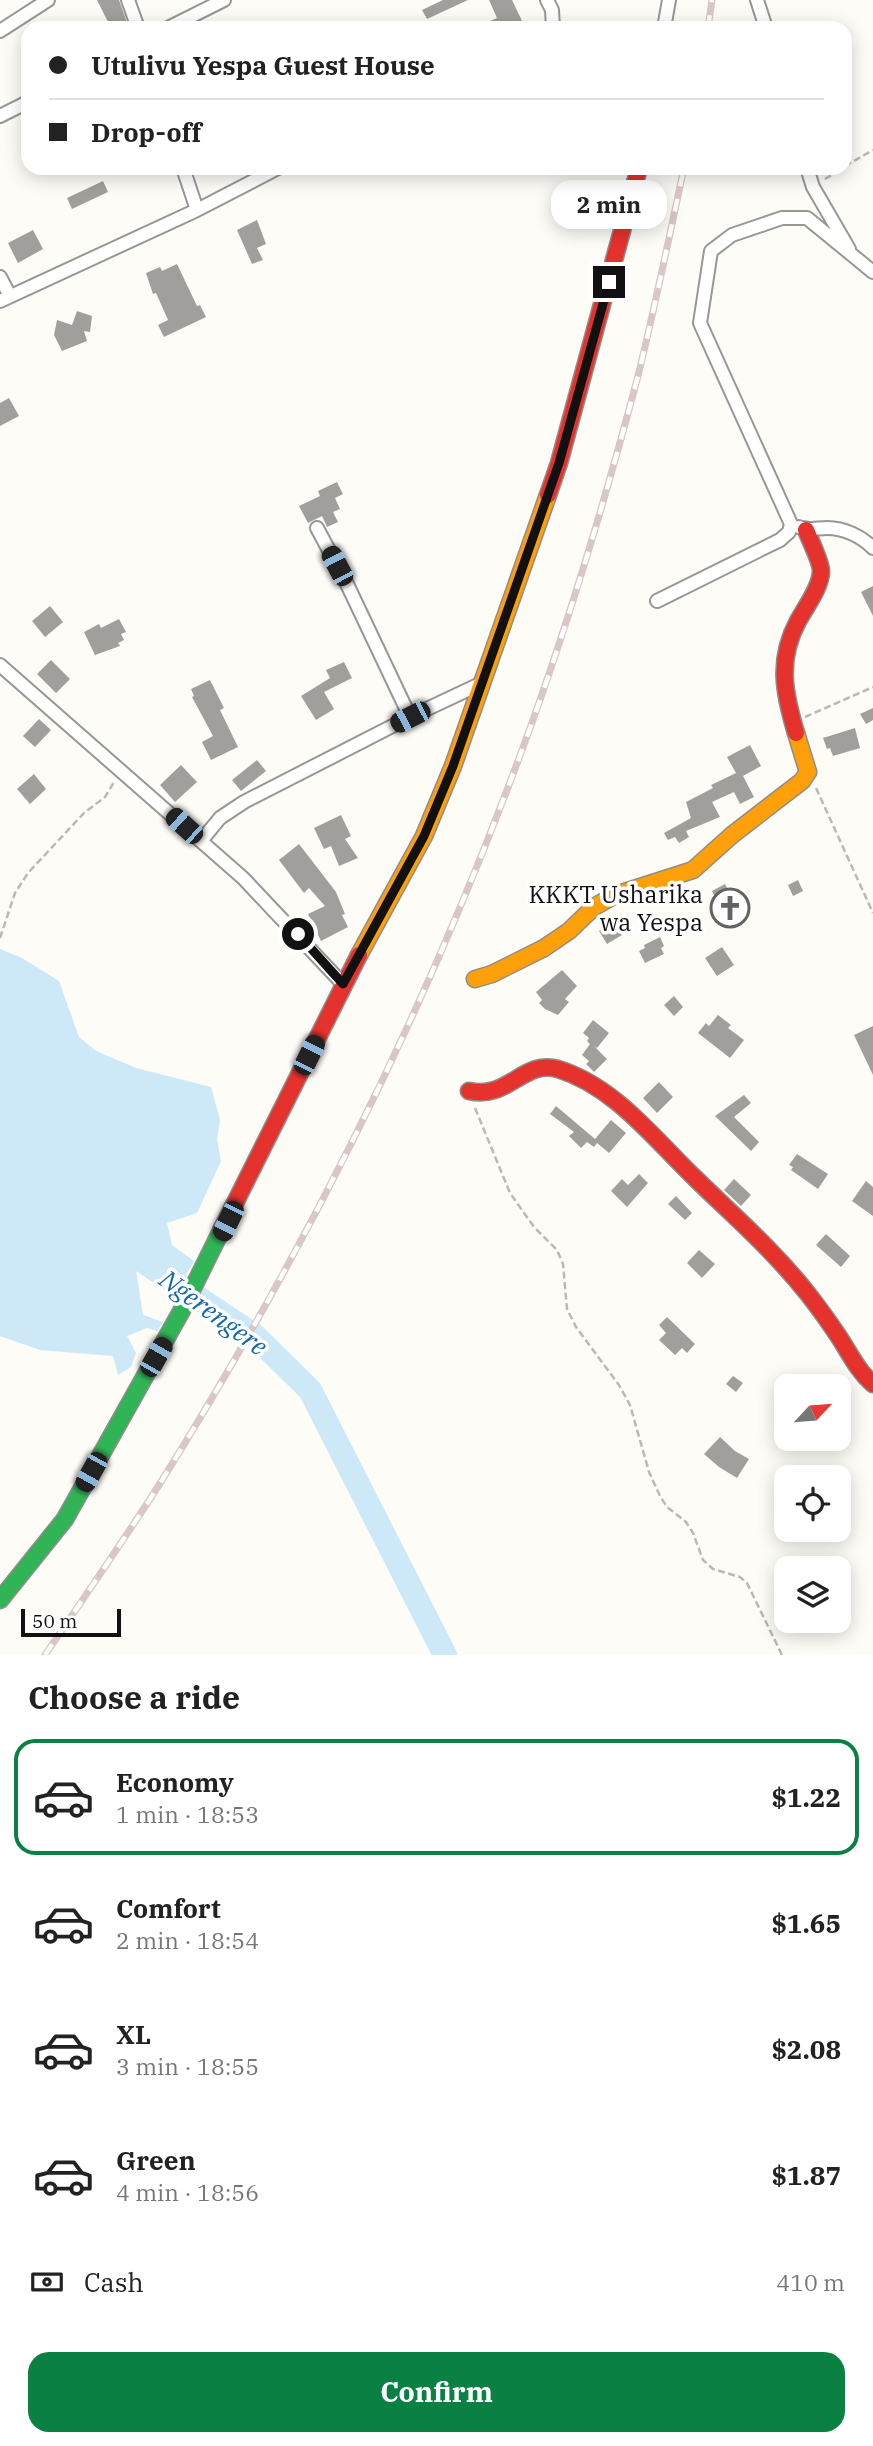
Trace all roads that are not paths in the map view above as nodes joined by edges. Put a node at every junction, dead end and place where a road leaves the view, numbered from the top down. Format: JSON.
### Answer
{"nodes":[{"id":1,"x":48,"y":0,"type":"edge"},
{"id":2,"x":128,"y":0,"type":"edge"},
{"id":3,"x":224,"y":0,"type":"edge"},
{"id":4,"x":547,"y":0,"type":"edge"},
{"id":5,"x":668,"y":0,"type":"edge"},
{"id":6,"x":757,"y":0,"type":"edge"},
{"id":7,"x":136,"y":21,"type":"edge"},
{"id":8,"x":182,"y":21,"type":"edge"},
{"id":9,"x":553,"y":21,"type":"edge"},
{"id":10,"x":665,"y":21,"type":"edge"},
{"id":11,"x":764,"y":21,"type":"edge"},
{"id":12,"x":0,"y":31,"type":"edge"},
{"id":13,"x":21,"y":106,"type":"edge"},
{"id":14,"x":0,"y":116,"type":"edge"},
{"id":15,"x":185,"y":175,"type":"edge"},
{"id":16,"x":264,"y":175,"type":"edge"},
{"id":17,"x":637,"y":175,"type":"edge"},
{"id":18,"x":809,"y":175,"type":"edge"},
{"id":19,"x":197,"y":210,"type":"junction"},
{"id":20,"x":853,"y":255,"type":"junction"},
{"id":21,"x":873,"y":272,"type":"edge"},
{"id":22,"x":0,"y":277,"type":"edge"},
{"id":23,"x":5,"y":299,"type":"edge"},
{"id":24,"x":799,"y":527,"type":"junction"},
{"id":25,"x":317,"y":528,"type":"dead end"},
{"id":26,"x":873,"y":548,"type":"edge"},
{"id":27,"x":657,"y":601,"type":"dead end"},
{"id":28,"x":0,"y":665,"type":"edge"},
{"id":29,"x":481,"y":684,"type":"junction"},
{"id":30,"x":410,"y":717,"type":"junction"},
{"id":31,"x":201,"y":841,"type":"junction"},
{"id":32,"x":475,"y":979,"type":"dead end"},
{"id":33,"x":343,"y":984,"type":"junction"},
{"id":34,"x":469,"y":1091,"type":"road end"},
{"id":35,"x":873,"y":1384,"type":"edge"},
{"id":36,"x":0,"y":1600,"type":"edge"}],
"edges":[{"from":1,"to":12,"type":"street"},
{"from":2,"to":7,"type":"street"},
{"from":3,"to":8,"type":"street"},
{"from":4,"to":9,"type":"street"},
{"from":5,"to":10,"type":"street"},
{"from":6,"to":11,"type":"street"},
{"from":13,"to":14,"type":"street"},
{"from":15,"to":19,"type":"street"},
{"from":16,"to":19,"type":"street"},
{"from":17,"to":29,"type":"street"},
{"from":18,"to":20,"type":"street"},
{"from":19,"to":23,"type":"street"},
{"from":20,"to":21,"type":"street"},
{"from":20,"to":24,"type":"street"},
{"from":22,"to":23,"type":"street"},
{"from":24,"to":26,"type":"street"},
{"from":24,"to":27,"type":"street"},
{"from":24,"to":32,"type":"street"},
{"from":25,"to":30,"type":"street"},
{"from":28,"to":31,"type":"street"},
{"from":29,"to":30,"type":"street"},
{"from":29,"to":33,"type":"street"},
{"from":30,"to":31,"type":"street"},
{"from":31,"to":33,"type":"street"},
{"from":33,"to":36,"type":"street"},
{"from":34,"to":35,"type":"street"}]}
